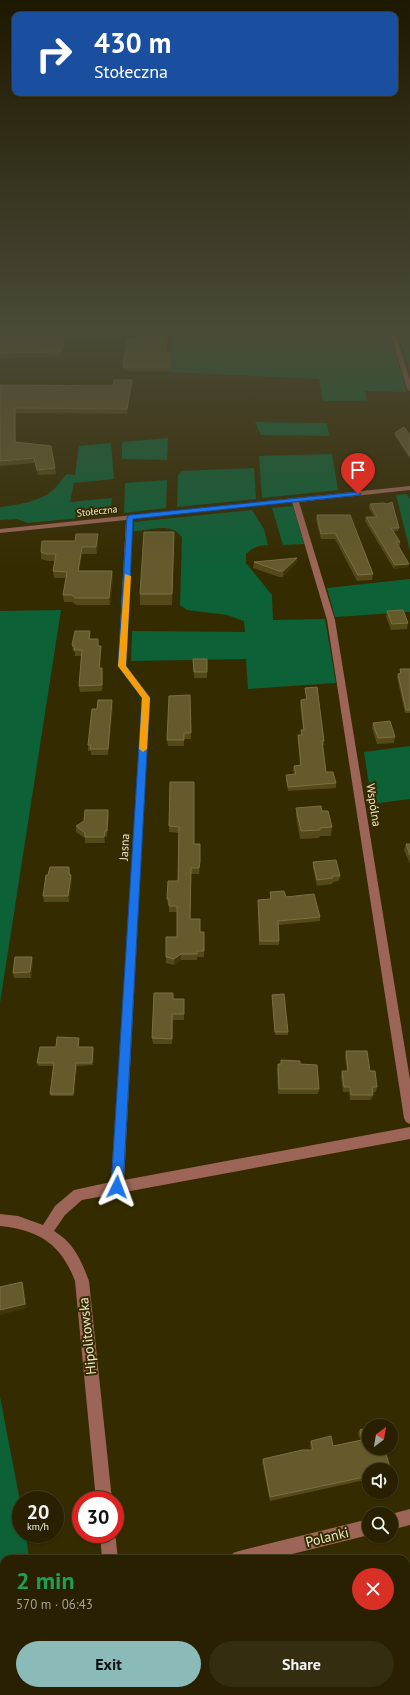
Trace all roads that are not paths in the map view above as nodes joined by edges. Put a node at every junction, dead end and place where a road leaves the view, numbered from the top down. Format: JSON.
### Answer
{"nodes":[{"id":1,"x":410,"y":488,"type":"edge"},
{"id":2,"x":295,"y":500,"type":"junction"},
{"id":3,"x":130,"y":517,"type":"junction"},
{"id":4,"x":0,"y":531,"type":"edge"},
{"id":5,"x":410,"y":1118,"type":"edge"},
{"id":6,"x":410,"y":1134,"type":"edge"},
{"id":7,"x":117,"y":1187,"type":"junction"},
{"id":8,"x":0,"y":1220,"type":"edge"},
{"id":9,"x":46,"y":1232,"type":"junction"},
{"id":10,"x":103,"y":1491,"type":"edge"},
{"id":11,"x":410,"y":1517,"type":"edge"},
{"id":12,"x":398,"y":1520,"type":"edge"},
{"id":13,"x":362,"y":1529,"type":"edge"},
{"id":14,"x":109,"y":1543,"type":"edge"},
{"id":15,"x":110,"y":1555,"type":"edge"},
{"id":16,"x":255,"y":1555,"type":"edge"}],
"edges":[{"from":1,"to":2,"type":"street","name":"Stołeczna"},
{"from":2,"to":3,"type":"street","name":"Stołeczna"},
{"from":2,"to":5,"type":"street","name":"Wspólna"},
{"from":3,"to":4,"type":"street","name":"Stołeczna"},
{"from":3,"to":7,"type":"street","name":"Jasna"},
{"from":6,"to":7,"type":"street"},
{"from":7,"to":9,"type":"street"},
{"from":8,"to":9,"type":"street","name":"Hipolitowska"},
{"from":9,"to":10,"type":"street","name":"Hipolitowska"},
{"from":11,"to":12,"type":"street"},
{"from":13,"to":16,"type":"street","name":"Polanki"},
{"from":14,"to":15,"type":"street"}]}
